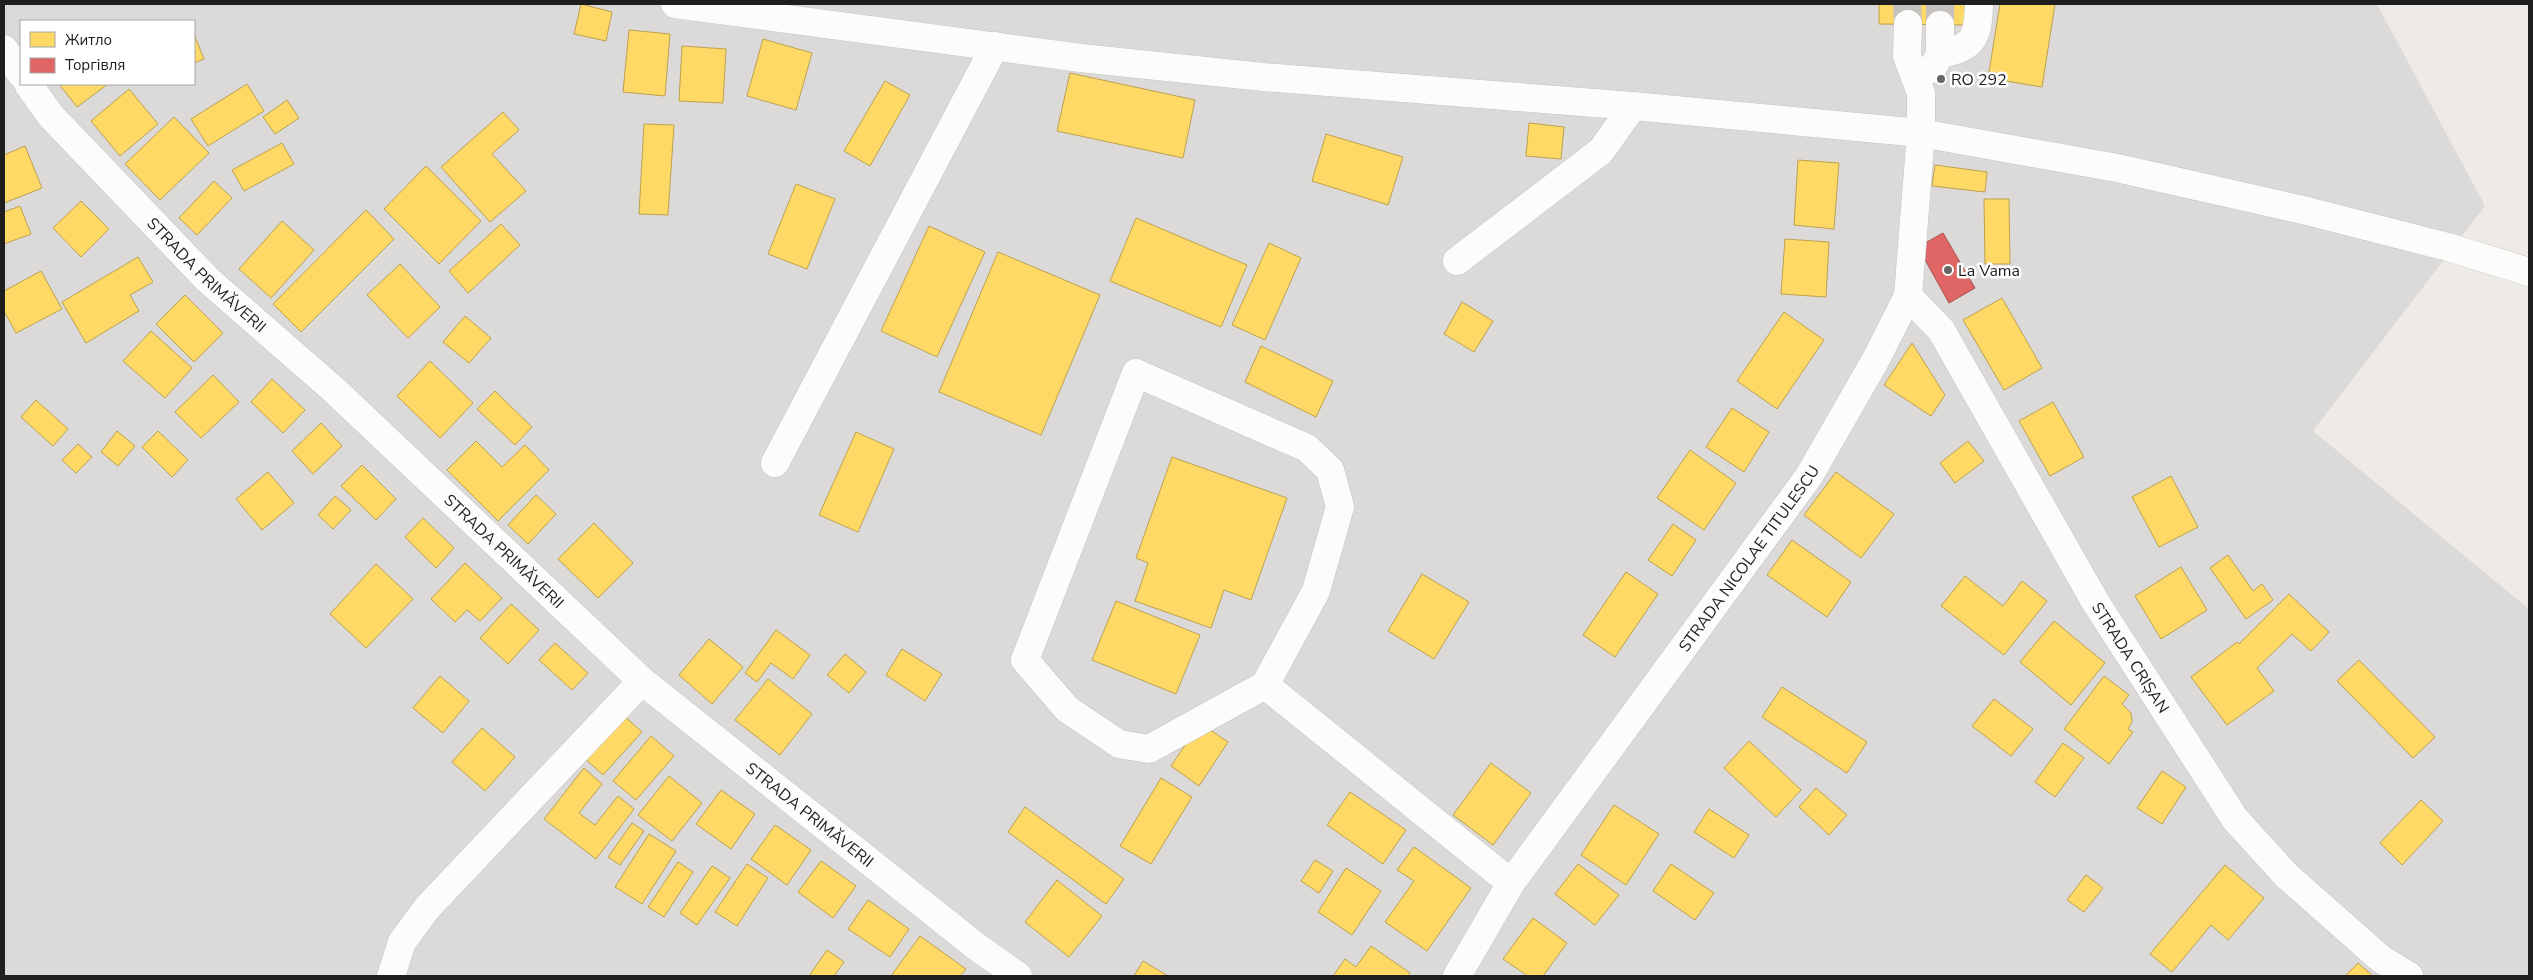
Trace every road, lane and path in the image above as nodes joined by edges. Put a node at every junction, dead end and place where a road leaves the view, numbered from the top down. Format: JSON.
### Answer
{"nodes":[{"id":1,"x":675,"y":4,"type":"edge"},
{"id":2,"x":1979,"y":4,"type":"edge"},
{"id":3,"x":1908,"y":24,"type":"tunnel mouth"},
{"id":4,"x":1940,"y":25,"type":"tunnel mouth"},
{"id":5,"x":995,"y":46,"type":"junction"},
{"id":6,"x":4,"y":49,"type":"edge"},
{"id":7,"x":1940,"y":54,"type":"junction"},
{"id":8,"x":20,"y":73,"type":"edge"},
{"id":9,"x":29,"y":85,"type":"edge"},
{"id":10,"x":1921,"y":93,"type":"junction"},
{"id":11,"x":1633,"y":106,"type":"junction"},
{"id":12,"x":1921,"y":133,"type":"junction"},
{"id":13,"x":1457,"y":260,"type":"dead end"},
{"id":14,"x":2529,"y":272,"type":"edge"},
{"id":15,"x":1908,"y":296,"type":"junction"},
{"id":16,"x":775,"y":463,"type":"dead end"},
{"id":17,"x":642,"y":681,"type":"junction"},
{"id":18,"x":1265,"y":685,"type":"junction"},
{"id":19,"x":1511,"y":883,"type":"junction"},
{"id":20,"x":391,"y":976,"type":"edge"},
{"id":21,"x":1018,"y":976,"type":"edge"},
{"id":22,"x":1457,"y":976,"type":"edge"},
{"id":23,"x":2409,"y":976,"type":"edge"}],
"edges":[{"from":1,"to":5,"type":"street"},
{"from":2,"to":7,"type":"street"},
{"from":3,"to":10,"type":"street","name":"STRADA NICOLAE TITULESCU"},
{"from":4,"to":7,"type":"street","name":"STRADA NICOLAE TITULESCU"},
{"from":5,"to":11,"type":"street"},
{"from":5,"to":16,"type":"street"},
{"from":6,"to":8,"type":"street"},
{"from":7,"to":10,"type":"street","name":"STRADA NICOLAE TITULESCU"},
{"from":9,"to":17,"type":"street","name":"STRADA PRIMĂVERII"},
{"from":10,"to":12,"type":"street","name":"STRADA NICOLAE TITULESCU"},
{"from":11,"to":12,"type":"street"},
{"from":11,"to":13,"type":"street"},
{"from":12,"to":14,"type":"street"},
{"from":12,"to":15,"type":"street","name":"STRADA NICOLAE TITULESCU"},
{"from":15,"to":19,"type":"street","name":"STRADA NICOLAE TITULESCU"},
{"from":15,"to":23,"type":"street","name":"STRADA CRIȘAN"},
{"from":17,"to":20,"type":"street"},
{"from":17,"to":21,"type":"street","name":"STRADA PRIMĂVERII"},
{"from":18,"to":18,"type":"street"},
{"from":18,"to":19,"type":"street"},
{"from":19,"to":22,"type":"street","name":"STRADA NICOLAE TITULESCU"}]}
